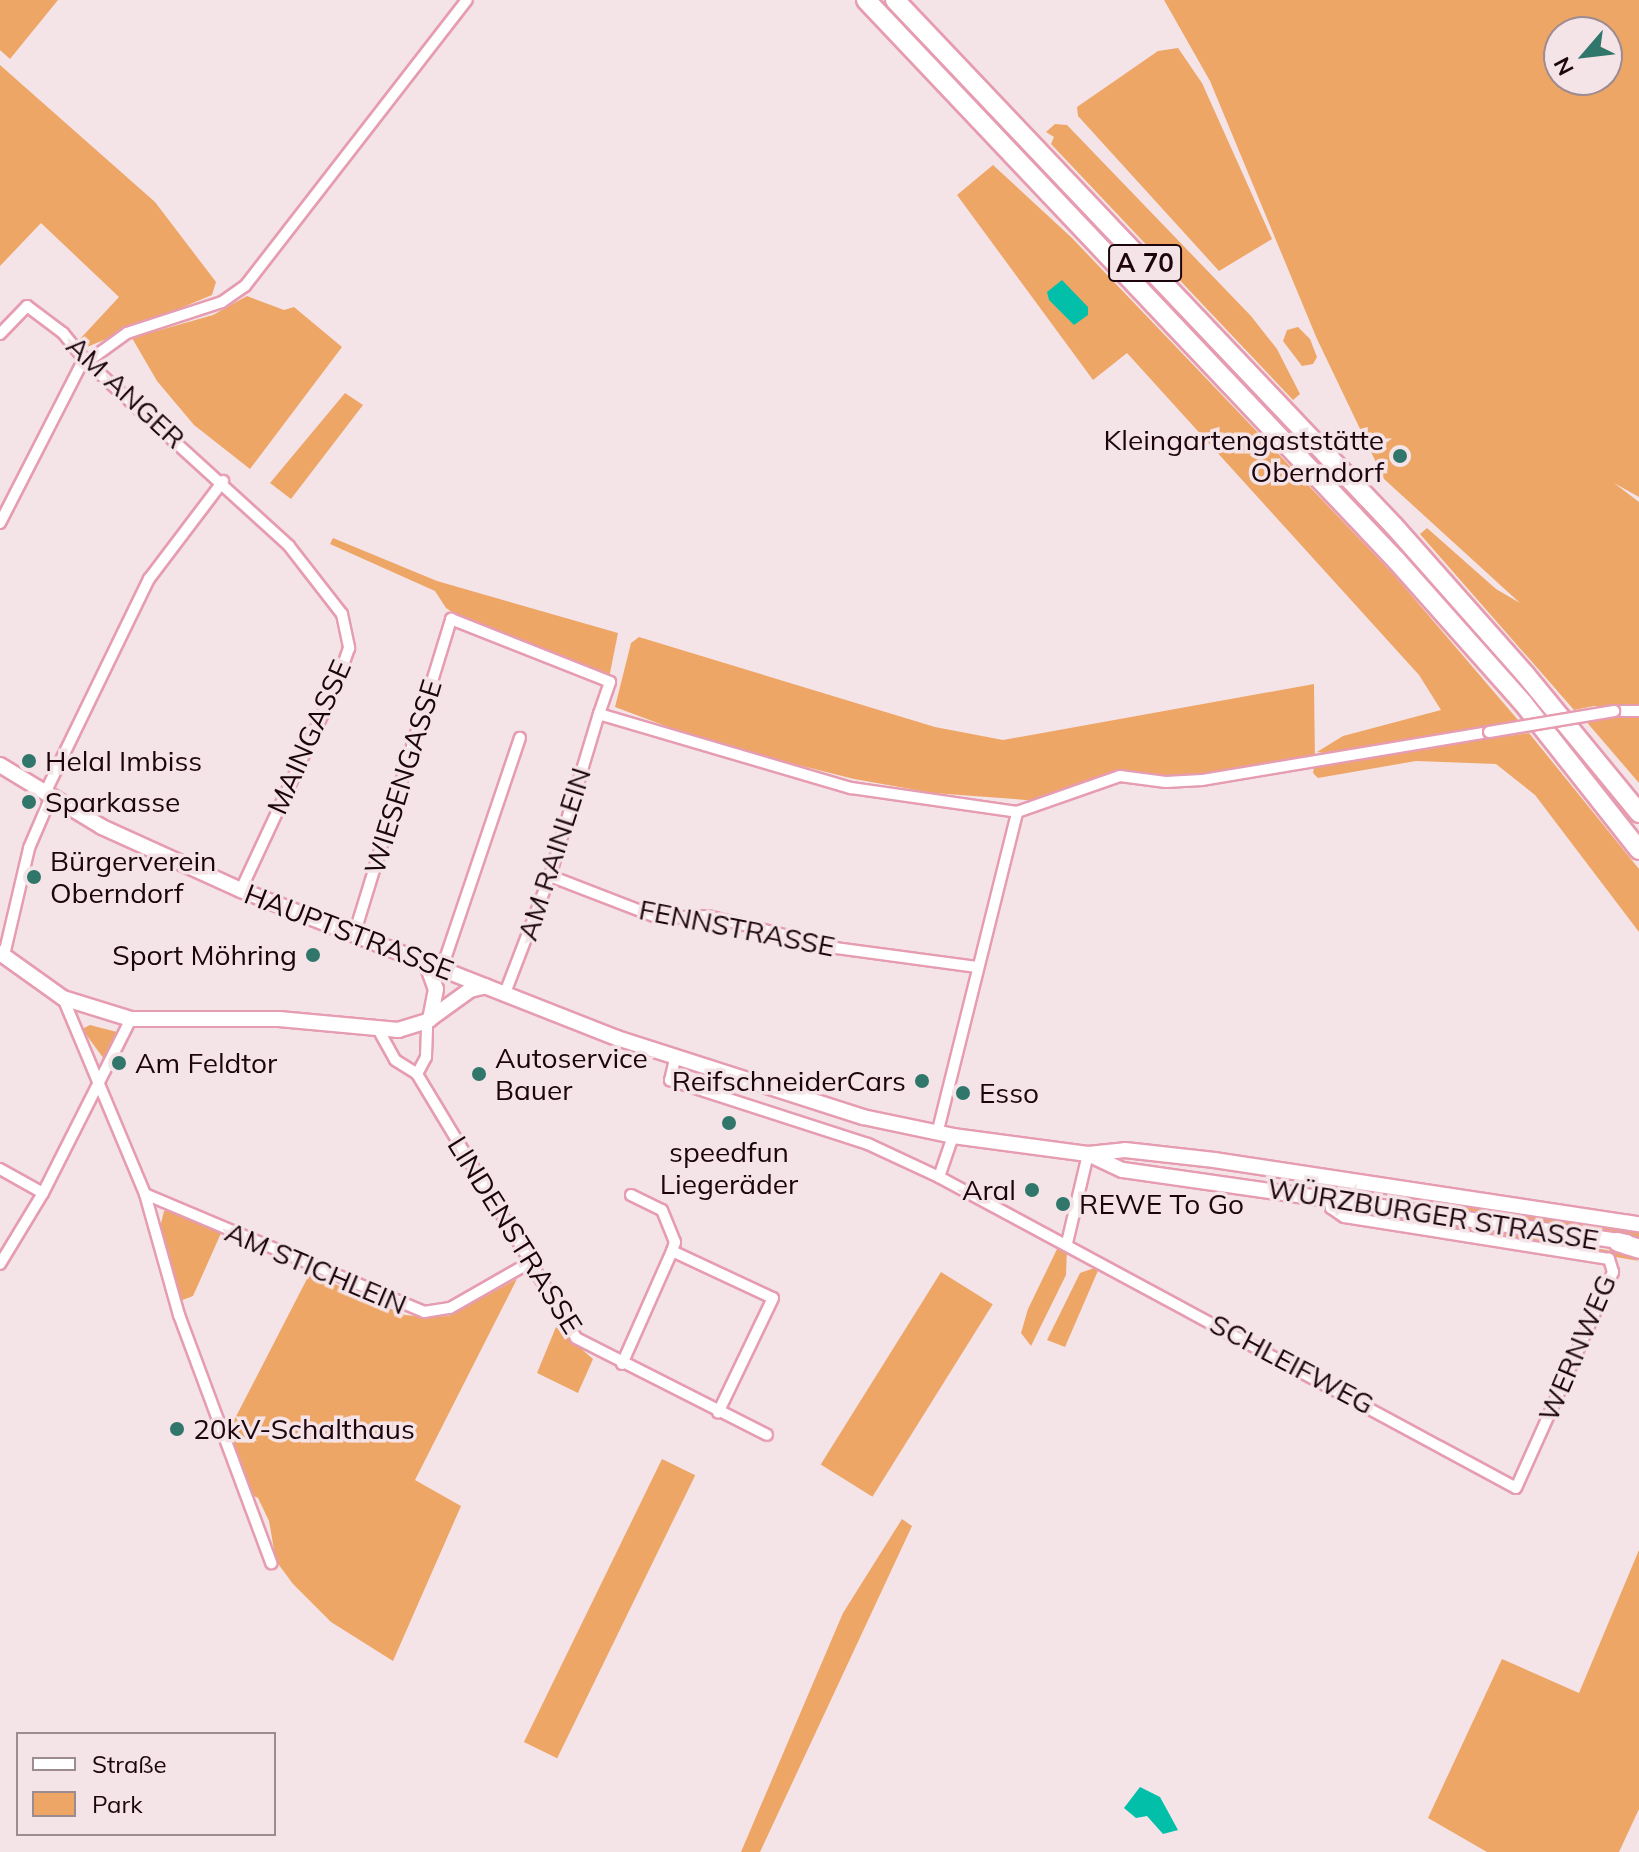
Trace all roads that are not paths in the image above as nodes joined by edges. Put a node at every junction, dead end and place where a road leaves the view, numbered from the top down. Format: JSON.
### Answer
{"nodes":[{"id":1,"x":467,"y":0,"type":"edge"},
{"id":2,"x":866,"y":0,"type":"edge"},
{"id":3,"x":895,"y":0,"type":"edge"},
{"id":4,"x":0,"y":334,"type":"edge"},
{"id":5,"x":86,"y":361,"type":"junction"},
{"id":6,"x":223,"y":481,"type":"junction"},
{"id":7,"x":4,"y":502,"type":"edge"},
{"id":8,"x":0,"y":523,"type":"edge"},
{"id":9,"x":451,"y":619,"type":"joint"},
{"id":10,"x":1639,"y":711,"type":"edge"},
{"id":11,"x":599,"y":714,"type":"junction"},
{"id":12,"x":520,"y":738,"type":"dead end"},
{"id":13,"x":1584,"y":743,"type":"junction"},
{"id":14,"x":0,"y":765,"type":"edge"},
{"id":15,"x":48,"y":795,"type":"junction"},
{"id":16,"x":1639,"y":795,"type":"edge"},
{"id":17,"x":1017,"y":812,"type":"junction"},
{"id":18,"x":1639,"y":813,"type":"edge"},
{"id":19,"x":1639,"y":850,"type":"edge"},
{"id":20,"x":550,"y":876,"type":"junction"},
{"id":21,"x":241,"y":890,"type":"junction"},
{"id":22,"x":354,"y":935,"type":"junction"},
{"id":23,"x":2,"y":954,"type":"edge"},
{"id":24,"x":426,"y":962,"type":"junction"},
{"id":25,"x":976,"y":967,"type":"junction"},
{"id":26,"x":442,"y":968,"type":"junction"},
{"id":27,"x":487,"y":986,"type":"junction"},
{"id":28,"x":505,"y":993,"type":"junction"},
{"id":29,"x":63,"y":998,"type":"junction"},
{"id":30,"x":131,"y":1019,"type":"junction"},
{"id":31,"x":428,"y":1020,"type":"junction"},
{"id":32,"x":378,"y":1029,"type":"junction"},
{"id":33,"x":675,"y":1059,"type":"junction"},
{"id":34,"x":417,"y":1074,"type":"junction"},
{"id":35,"x":101,"y":1082,"type":"junction"},
{"id":36,"x":937,"y":1134,"type":"junction"},
{"id":37,"x":953,"y":1136,"type":"junction"},
{"id":38,"x":1088,"y":1154,"type":"junction"},
{"id":39,"x":0,"y":1169,"type":"edge"},
{"id":40,"x":1335,"y":1176,"type":"junction"},
{"id":41,"x":939,"y":1177,"type":"junction"},
{"id":42,"x":43,"y":1193,"type":"junction"},
{"id":43,"x":145,"y":1194,"type":"junction"},
{"id":44,"x":631,"y":1195,"type":"dead end"},
{"id":45,"x":1332,"y":1198,"type":"junction"},
{"id":46,"x":1639,"y":1224,"type":"edge"},
{"id":47,"x":1618,"y":1242,"type":"junction"},
{"id":48,"x":1067,"y":1243,"type":"junction"},
{"id":49,"x":1639,"y":1243,"type":"edge"},
{"id":50,"x":1639,"y":1249,"type":"edge"},
{"id":51,"x":672,"y":1251,"type":"junction"},
{"id":52,"x":529,"y":1263,"type":"junction"},
{"id":53,"x":0,"y":1264,"type":"edge"},
{"id":54,"x":622,"y":1364,"type":"junction"},
{"id":55,"x":718,"y":1413,"type":"junction"},
{"id":56,"x":767,"y":1435,"type":"dead end"},
{"id":57,"x":1516,"y":1488,"type":"joint"},
{"id":58,"x":271,"y":1563,"type":"dead end"}],
"edges":[{"from":1,"to":5,"type":"street"},
{"from":2,"to":19,"type":"highway","number":"A 70"},
{"from":3,"to":13,"type":"highway","number":"A 70"},
{"from":4,"to":5,"type":"street","name":"AM ANGER"},
{"from":5,"to":6,"type":"street","name":"AM ANGER"},
{"from":5,"to":7,"type":"street"},
{"from":6,"to":15,"type":"street"},
{"from":6,"to":21,"type":"street","name":"MAINGASSE"},
{"from":7,"to":8,"type":"street"},
{"from":9,"to":11,"type":"street","name":"AM RAINLEIN"},
{"from":9,"to":22,"type":"street","name":"WIESENGASSE"},
{"from":10,"to":17,"type":"street","bridge":true},
{"from":11,"to":17,"type":"street"},
{"from":11,"to":20,"type":"street","name":"AM RAINLEIN"},
{"from":12,"to":26,"type":"street"},
{"from":13,"to":16,"type":"highway"},
{"from":13,"to":18,"type":"highway","number":"A 70"},
{"from":14,"to":15,"type":"main road","name":"HAUPTSTRASSE"},
{"from":15,"to":21,"type":"main road","name":"HAUPTSTRASSE"},
{"from":15,"to":23,"type":"street"},
{"from":17,"to":25,"type":"street"},
{"from":20,"to":25,"type":"street","name":"FENNSTRASSE"},
{"from":20,"to":28,"type":"street","name":"AM RAINLEIN"},
{"from":21,"to":22,"type":"main road","name":"HAUPTSTRASSE"},
{"from":22,"to":24,"type":"main road","name":"HAUPTSTRASSE"},
{"from":23,"to":29,"type":"main road"},
{"from":24,"to":26,"type":"main road","name":"HAUPTSTRASSE"},
{"from":24,"to":31,"type":"main road"},
{"from":25,"to":36,"type":"street"},
{"from":26,"to":27,"type":"main road","name":"HAUPTSTRASSE"},
{"from":27,"to":28,"type":"main road","name":"WÜRZBURGER STRASSE"},
{"from":27,"to":31,"type":"main road"},
{"from":28,"to":33,"type":"main road","name":"WÜRZBURGER STRASSE"},
{"from":29,"to":30,"type":"main road"},
{"from":29,"to":35,"type":"street"},
{"from":30,"to":32,"type":"main road"},
{"from":30,"to":35,"type":"street"},
{"from":31,"to":32,"type":"main road"},
{"from":31,"to":34,"type":"street"},
{"from":32,"to":34,"type":"street","name":"LINDENSTRASSE"},
{"from":33,"to":36,"type":"main road","name":"WÜRZBURGER STRASSE"},
{"from":33,"to":41,"type":"street"},
{"from":34,"to":52,"type":"street","name":"LINDENSTRASSE"},
{"from":35,"to":42,"type":"street"},
{"from":35,"to":43,"type":"street"},
{"from":36,"to":37,"type":"main road","name":"WÜRZBURGER STRASSE"},
{"from":37,"to":38,"type":"main road","name":"WÜRZBURGER STRASSE"},
{"from":37,"to":41,"type":"street"},
{"from":38,"to":40,"type":"main road","name":"WÜRZBURGER STRASSE"},
{"from":38,"to":45,"type":"main road","name":"WÜRZBURGER STRASSE"},
{"from":38,"to":48,"type":"street"},
{"from":39,"to":42,"type":"street"},
{"from":40,"to":45,"type":"main road"},
{"from":40,"to":46,"type":"main road","name":"WÜRZBURGER STRASSE"},
{"from":41,"to":48,"type":"street","name":"SCHLEIFWEG"},
{"from":42,"to":53,"type":"street"},
{"from":43,"to":52,"type":"street","name":"AM STICHLEIN"},
{"from":43,"to":58,"type":"street"},
{"from":44,"to":51,"type":"street"},
{"from":45,"to":47,"type":"main road","name":"WÜRZBURGER STRASSE"},
{"from":45,"to":57,"type":"street","name":"WERNWEG"},
{"from":47,"to":49,"type":"main road","name":"WÜRZBURGER STRASSE"},
{"from":47,"to":50,"type":"highway"},
{"from":48,"to":57,"type":"street","name":"SCHLEIFWEG"},
{"from":51,"to":54,"type":"street"},
{"from":51,"to":55,"type":"street"},
{"from":52,"to":54,"type":"street","name":"LINDENSTRASSE"},
{"from":54,"to":55,"type":"street","name":"LINDENSTRASSE"},
{"from":55,"to":56,"type":"street","name":"LINDENSTRASSE"}]}
